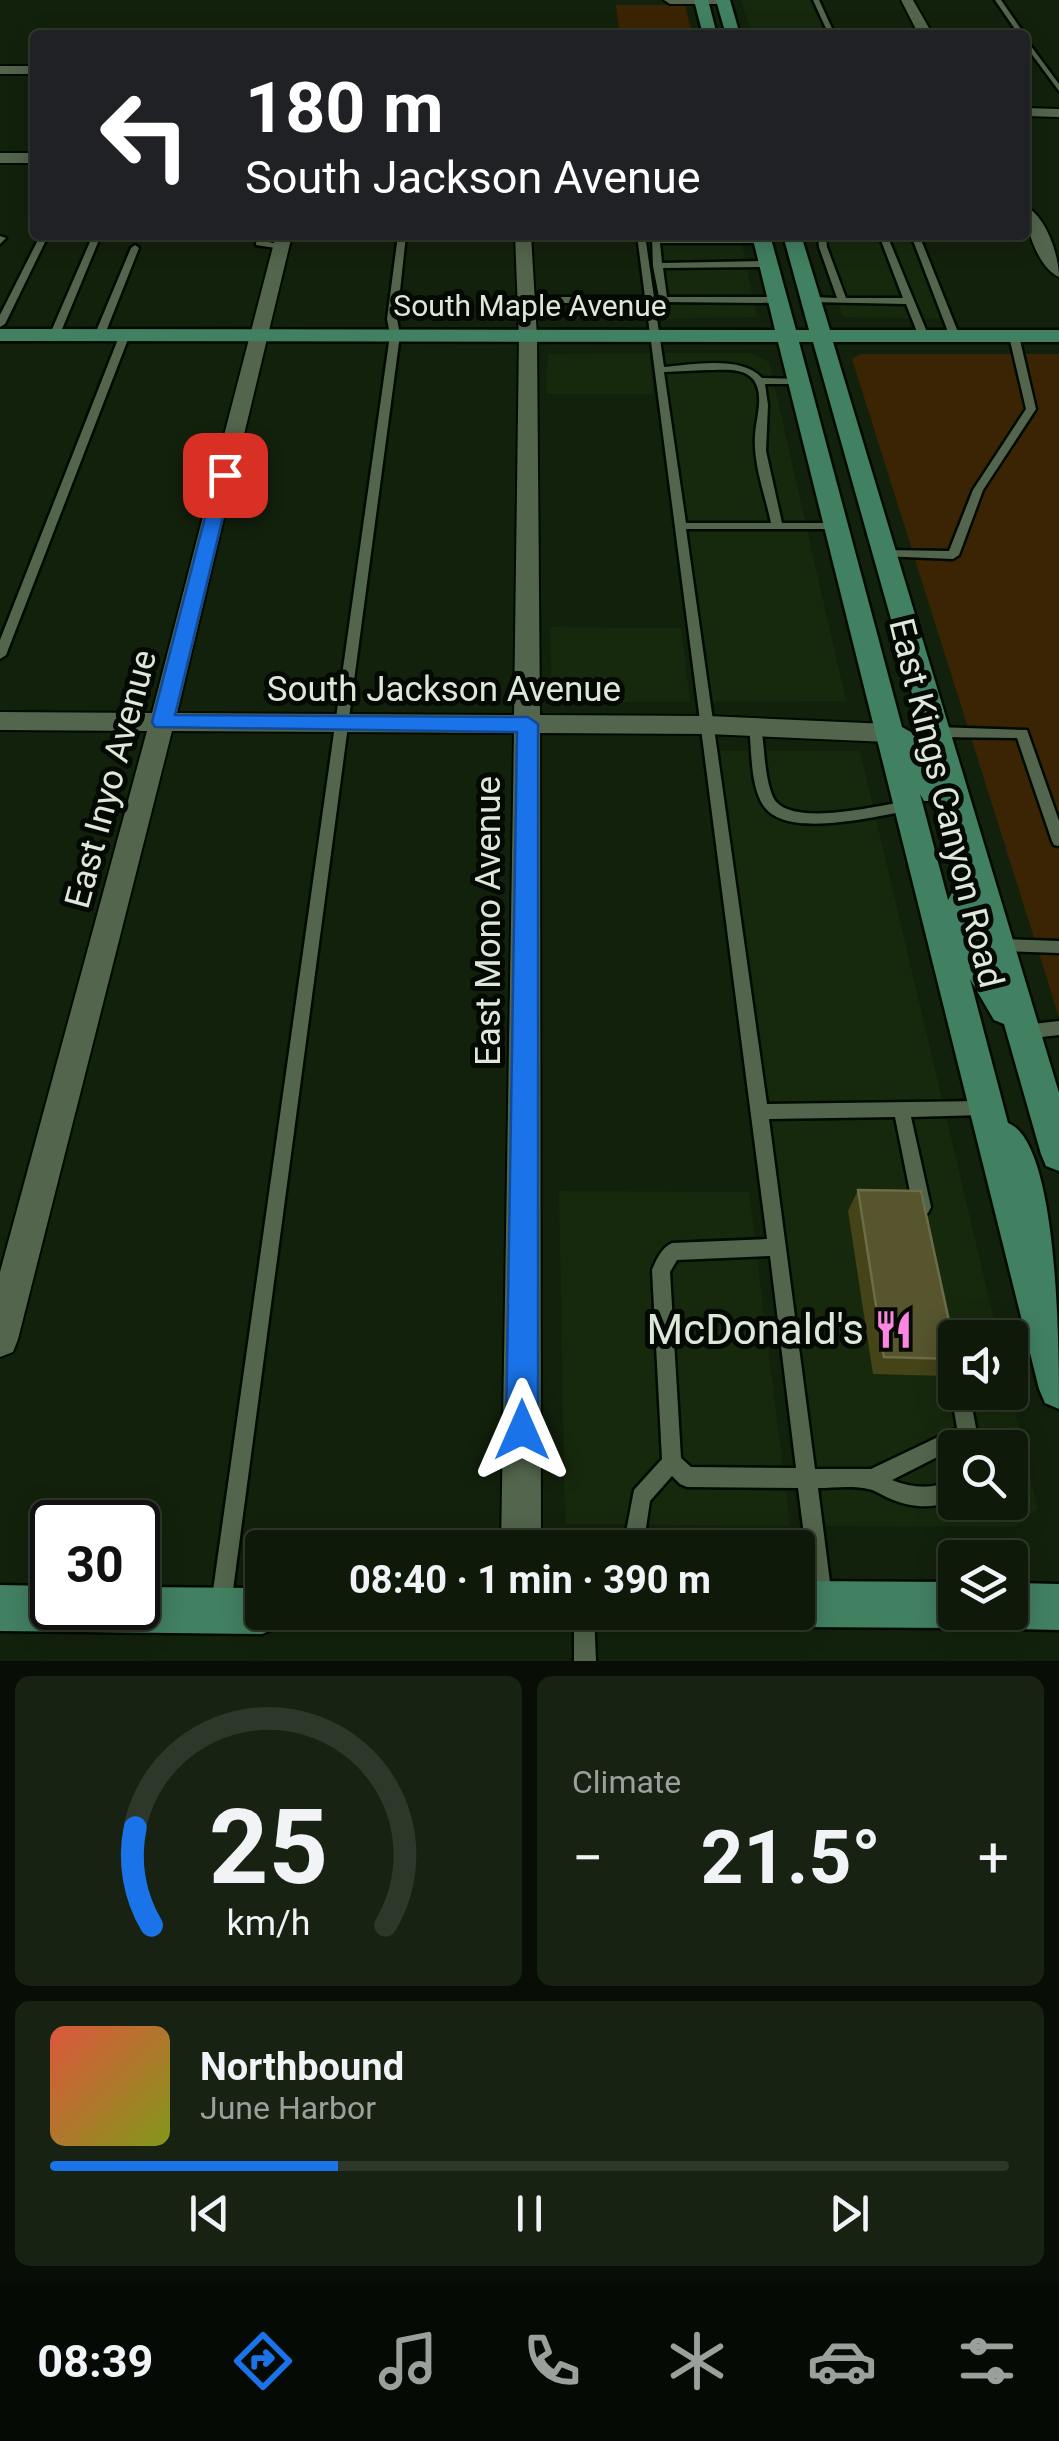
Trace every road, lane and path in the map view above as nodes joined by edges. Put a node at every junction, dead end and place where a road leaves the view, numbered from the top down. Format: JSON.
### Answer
{"nodes":[{"id":1,"x":670,"y":0,"type":"edge"},
{"id":2,"x":701,"y":0,"type":"edge"},
{"id":3,"x":723,"y":0,"type":"edge"},
{"id":4,"x":816,"y":0,"type":"edge"},
{"id":5,"x":906,"y":0,"type":"edge"},
{"id":6,"x":998,"y":0,"type":"edge"},
{"id":7,"x":709,"y":30,"type":"edge"},
{"id":8,"x":732,"y":30,"type":"edge"},
{"id":9,"x":830,"y":30,"type":"edge"},
{"id":10,"x":923,"y":30,"type":"edge"},
{"id":11,"x":1018,"y":30,"type":"edge"},
{"id":12,"x":1030,"y":47,"type":"edge"},
{"id":13,"x":0,"y":70,"type":"edge"},
{"id":14,"x":30,"y":70,"type":"edge"},
{"id":15,"x":1059,"y":89,"type":"edge"},
{"id":16,"x":1030,"y":112,"type":"edge"},
{"id":17,"x":1059,"y":112,"type":"edge"},
{"id":18,"x":0,"y":158,"type":"edge"},
{"id":19,"x":30,"y":158,"type":"edge"},
{"id":20,"x":1030,"y":220,"type":"edge"},
{"id":21,"x":42,"y":240,"type":"edge"},
{"id":22,"x":95,"y":240,"type":"edge"},
{"id":23,"x":276,"y":240,"type":"edge"},
{"id":24,"x":401,"y":240,"type":"edge"},
{"id":25,"x":524,"y":240,"type":"edge"},
{"id":26,"x":642,"y":240,"type":"edge"},
{"id":27,"x":655,"y":240,"type":"edge"},
{"id":28,"x":763,"y":240,"type":"edge"},
{"id":29,"x":794,"y":240,"type":"edge"},
{"id":30,"x":822,"y":240,"type":"edge"},
{"id":31,"x":885,"y":240,"type":"edge"},
{"id":32,"x":918,"y":240,"type":"edge"},
{"id":33,"x":135,"y":248,"type":"dead end"},
{"id":34,"x":769,"y":264,"type":"junction"},
{"id":35,"x":657,"y":266,"type":"junction"},
{"id":36,"x":1059,"y":272,"type":"edge"},
{"id":37,"x":526,"y":300,"type":"junction"},
{"id":38,"x":656,"y":300,"type":"junction"},
{"id":39,"x":778,"y":300,"type":"junction"},
{"id":40,"x":812,"y":300,"type":"junction"},
{"id":41,"x":842,"y":300,"type":"junction"},
{"id":42,"x":910,"y":300,"type":"junction"},
{"id":43,"x":0,"y":324,"type":"edge"},
{"id":44,"x":0,"y":334,"type":"edge"},
{"id":45,"x":55,"y":334,"type":"junction"},
{"id":46,"x":100,"y":334,"type":"junction"},
{"id":47,"x":126,"y":334,"type":"junction"},
{"id":48,"x":260,"y":334,"type":"junction"},
{"id":49,"x":395,"y":335,"type":"junction"},
{"id":50,"x":653,"y":336,"type":"junction"},
{"id":51,"x":1014,"y":336,"type":"junction"},
{"id":52,"x":1059,"y":336,"type":"edge"},
{"id":53,"x":528,"y":337,"type":"junction"},
{"id":54,"x":924,"y":337,"type":"junction"},
{"id":55,"x":955,"y":337,"type":"junction"},
{"id":56,"x":788,"y":338,"type":"junction"},
{"id":57,"x":823,"y":338,"type":"junction"},
{"id":58,"x":658,"y":370,"type":"junction"},
{"id":59,"x":759,"y":381,"type":"junction"},
{"id":60,"x":799,"y":381,"type":"junction"},
{"id":61,"x":680,"y":526,"type":"junction"},
{"id":62,"x":777,"y":526,"type":"junction"},
{"id":63,"x":836,"y":526,"type":"junction"},
{"id":64,"x":886,"y":554,"type":"junction"},
{"id":65,"x":844,"y":556,"type":"junction"},
{"id":66,"x":0,"y":655,"type":"edge"},
{"id":67,"x":0,"y":721,"type":"edge"},
{"id":68,"x":162,"y":722,"type":"junction"},
{"id":69,"x":345,"y":723,"type":"junction"},
{"id":70,"x":528,"y":724,"type":"junction"},
{"id":71,"x":708,"y":725,"type":"junction"},
{"id":72,"x":755,"y":727,"type":"junction"},
{"id":73,"x":888,"y":732,"type":"junction"},
{"id":74,"x":937,"y":732,"type":"junction"},
{"id":75,"x":908,"y":806,"type":"junction"},
{"id":76,"x":1059,"y":841,"type":"edge"},
{"id":77,"x":998,"y":945,"type":"junction"},
{"id":78,"x":1059,"y":948,"type":"edge"},
{"id":79,"x":1059,"y":1028,"type":"edge"},
{"id":80,"x":1024,"y":1032,"type":"junction"},
{"id":81,"x":986,"y":1108,"type":"junction"},
{"id":82,"x":902,"y":1110,"type":"junction"},
{"id":83,"x":760,"y":1112,"type":"junction"},
{"id":84,"x":1059,"y":1154,"type":"edge"},
{"id":85,"x":924,"y":1221,"type":"edge"},
{"id":86,"x":778,"y":1247,"type":"junction"},
{"id":87,"x":1059,"y":1297,"type":"edge"},
{"id":88,"x":0,"y":1338,"type":"edge"},
{"id":89,"x":1059,"y":1389,"type":"edge"},
{"id":90,"x":938,"y":1452,"type":"edge"},
{"id":91,"x":672,"y":1462,"type":"junction"},
{"id":92,"x":872,"y":1478,"type":"junction"},
{"id":93,"x":807,"y":1480,"type":"junction"},
{"id":94,"x":938,"y":1500,"type":"edge"},
{"id":95,"x":521,"y":1530,"type":"edge"},
{"id":96,"x":636,"y":1530,"type":"edge"},
{"id":97,"x":808,"y":1530,"type":"edge"},
{"id":98,"x":815,"y":1604,"type":"edge"},
{"id":99,"x":938,"y":1606,"type":"edge"},
{"id":100,"x":1028,"y":1606,"type":"edge"},
{"id":101,"x":1059,"y":1607,"type":"edge"},
{"id":102,"x":242,"y":1611,"type":"edge"},
{"id":103,"x":2,"y":1618,"type":"edge"},
{"id":104,"x":584,"y":1630,"type":"edge"},
{"id":105,"x":585,"y":1661,"type":"edge"}],
"edges":[{"from":1,"to":2,"type":"street"},
{"from":2,"to":3,"type":"street"},
{"from":2,"to":7,"type":"main road"},
{"from":3,"to":8,"type":"main road"},
{"from":4,"to":9,"type":"lane"},
{"from":5,"to":10,"type":"street"},
{"from":6,"to":11,"type":"lane"},
{"from":12,"to":15,"type":"lane"},
{"from":13,"to":14,"type":"street"},
{"from":16,"to":17,"type":"street"},
{"from":18,"to":19,"type":"street"},
{"from":20,"to":36,"type":"street"},
{"from":21,"to":43,"type":"lane"},
{"from":22,"to":45,"type":"lane"},
{"from":23,"to":48,"type":"street","name":"East Inyo Avenue"},
{"from":24,"to":49,"type":"lane"},
{"from":25,"to":37,"type":"street","name":"East Mono Avenue"},
{"from":26,"to":38,"type":"lane"},
{"from":27,"to":35,"type":"lane"},
{"from":28,"to":34,"type":"main road","name":"East Kings Canyon Road"},
{"from":29,"to":40,"type":"main road","name":"East Kings Canyon Road"},
{"from":30,"to":41,"type":"lane"},
{"from":31,"to":42,"type":"lane"},
{"from":32,"to":55,"type":"lane"},
{"from":33,"to":46,"type":"lane"},
{"from":34,"to":35,"type":"lane"},
{"from":34,"to":39,"type":"main road","name":"East Kings Canyon Road"},
{"from":35,"to":38,"type":"lane"},
{"from":37,"to":38,"type":"lane"},
{"from":37,"to":53,"type":"street","name":"East Mono Avenue"},
{"from":38,"to":39,"type":"lane"},
{"from":38,"to":50,"type":"lane"},
{"from":39,"to":56,"type":"main road","name":"East Kings Canyon Road"},
{"from":40,"to":41,"type":"lane"},
{"from":40,"to":57,"type":"main road","name":"East Kings Canyon Road"},
{"from":41,"to":42,"type":"lane"},
{"from":42,"to":54,"type":"lane"},
{"from":44,"to":45,"type":"main road","name":"South Maple Avenue"},
{"from":45,"to":46,"type":"main road","name":"South Maple Avenue"},
{"from":46,"to":47,"type":"main road","name":"South Maple Avenue"},
{"from":47,"to":48,"type":"main road","name":"South Maple Avenue"},
{"from":47,"to":66,"type":"lane"},
{"from":48,"to":49,"type":"main road","name":"South Maple Avenue"},
{"from":48,"to":68,"type":"street","name":"East Inyo Avenue"},
{"from":49,"to":53,"type":"main road","name":"South Maple Avenue"},
{"from":49,"to":69,"type":"lane"},
{"from":50,"to":53,"type":"main road","name":"South Maple Avenue"},
{"from":50,"to":56,"type":"main road","name":"South Maple Avenue"},
{"from":50,"to":58,"type":"lane"},
{"from":51,"to":52,"type":"main road","name":"South Maple Avenue"},
{"from":51,"to":55,"type":"main road","name":"South Maple Avenue"},
{"from":51,"to":64,"type":"lane"},
{"from":53,"to":70,"type":"street","name":"East Mono Avenue"},
{"from":54,"to":55,"type":"main road","name":"South Maple Avenue"},
{"from":54,"to":57,"type":"main road","name":"South Maple Avenue"},
{"from":56,"to":57,"type":"main road","name":"South Maple Avenue"},
{"from":56,"to":60,"type":"main road","name":"East Kings Canyon Road"},
{"from":57,"to":64,"type":"main road","name":"East Kings Canyon Road"},
{"from":58,"to":59,"type":"lane"},
{"from":58,"to":61,"type":"lane"},
{"from":59,"to":60,"type":"lane"},
{"from":59,"to":62,"type":"lane"},
{"from":60,"to":63,"type":"main road","name":"East Kings Canyon Road"},
{"from":61,"to":62,"type":"lane"},
{"from":61,"to":71,"type":"lane"},
{"from":62,"to":63,"type":"lane"},
{"from":63,"to":65,"type":"main road","name":"East Kings Canyon Road"},
{"from":64,"to":74,"type":"main road","name":"East Kings Canyon Road"},
{"from":65,"to":73,"type":"main road","name":"East Kings Canyon Road"},
{"from":65,"to":74,"type":"main road"},
{"from":67,"to":68,"type":"street","name":"South Jackson Avenue"},
{"from":68,"to":69,"type":"street","name":"South Jackson Avenue"},
{"from":68,"to":88,"type":"street","name":"East Inyo Avenue"},
{"from":69,"to":70,"type":"street","name":"South Jackson Avenue"},
{"from":69,"to":102,"type":"lane"},
{"from":70,"to":71,"type":"street","name":"South Jackson Avenue"},
{"from":70,"to":95,"type":"street","name":"East Mono Avenue"},
{"from":71,"to":72,"type":"street","name":"South Jackson Avenue"},
{"from":71,"to":83,"type":"lane"},
{"from":72,"to":73,"type":"street","name":"South Jackson Avenue"},
{"from":72,"to":75,"type":"lane"},
{"from":73,"to":75,"type":"main road","name":"East Kings Canyon Road"},
{"from":73,"to":80,"type":"main road"},
{"from":74,"to":76,"type":"lane"},
{"from":74,"to":77,"type":"main road","name":"East Kings Canyon Road"},
{"from":75,"to":81,"type":"main road","name":"East Kings Canyon Road"},
{"from":77,"to":78,"type":"lane"},
{"from":77,"to":80,"type":"main road","name":"East Kings Canyon Road"},
{"from":79,"to":80,"type":"lane"},
{"from":80,"to":84,"type":"main road","name":"East Kings Canyon Road"},
{"from":81,"to":82,"type":"lane"},
{"from":81,"to":87,"type":"main road"},
{"from":81,"to":89,"type":"main road","name":"East Kings Canyon Road"},
{"from":82,"to":83,"type":"lane"},
{"from":82,"to":85,"type":"lane"},
{"from":83,"to":86,"type":"lane"},
{"from":86,"to":91,"type":"lane"},
{"from":86,"to":93,"type":"lane"},
{"from":90,"to":92,"type":"lane"},
{"from":91,"to":93,"type":"lane"},
{"from":91,"to":96,"type":"lane"},
{"from":92,"to":93,"type":"lane"},
{"from":92,"to":94,"type":"lane"},
{"from":93,"to":97,"type":"lane"},
{"from":98,"to":99,"type":"main road"},
{"from":100,"to":101,"type":"main road"},
{"from":102,"to":103,"type":"main road"},
{"from":104,"to":105,"type":"lane"}]}
